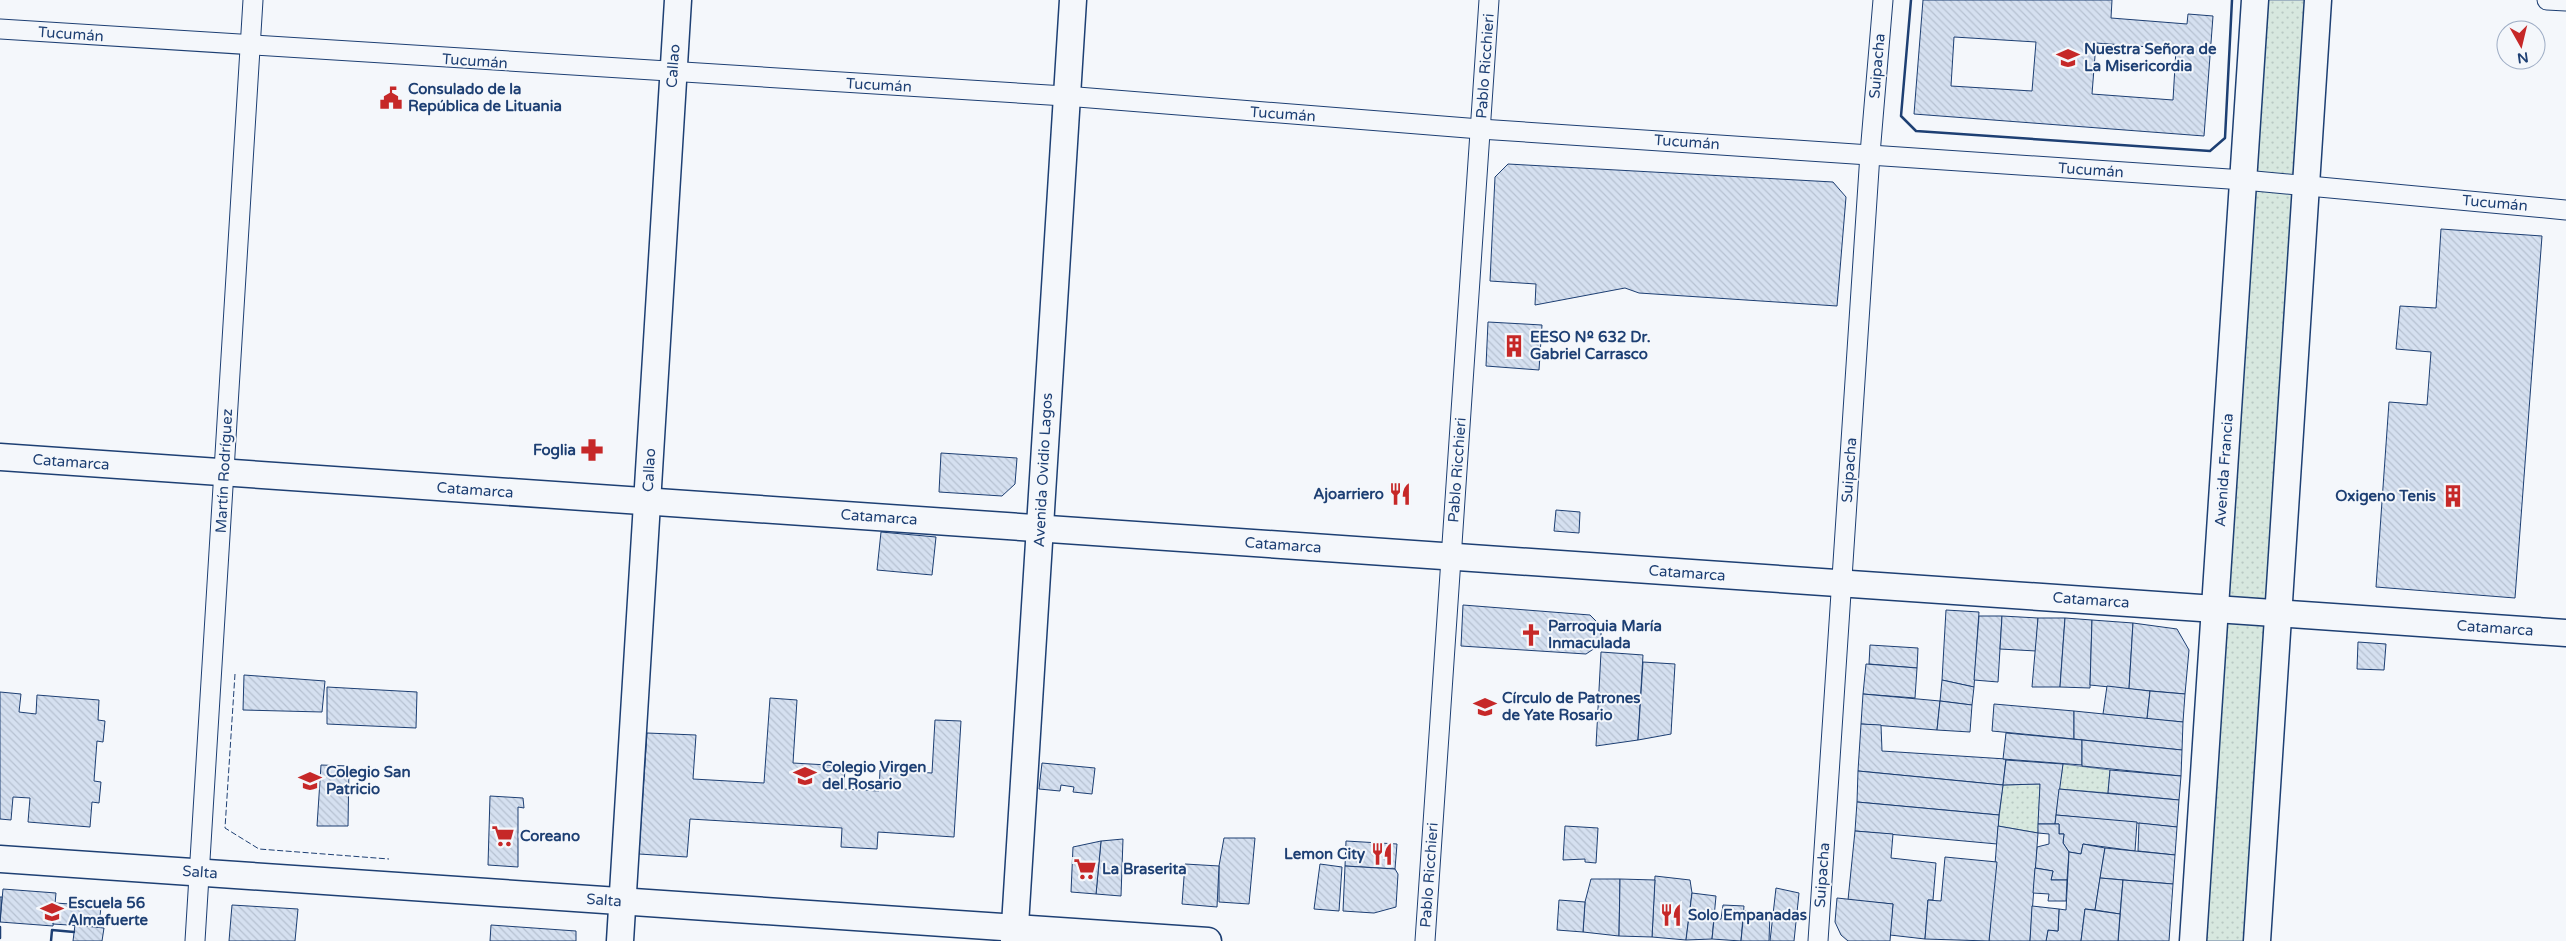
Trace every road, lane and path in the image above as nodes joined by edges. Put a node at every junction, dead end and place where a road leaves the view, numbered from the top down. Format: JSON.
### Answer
{"nodes":[{"id":1,"x":253,"y":0,"type":"edge"},
{"id":2,"x":678,"y":0,"type":"edge"},
{"id":3,"x":1073,"y":0,"type":"edge"},
{"id":4,"x":1489,"y":0,"type":"edge"},
{"id":5,"x":1883,"y":0,"type":"edge"},
{"id":6,"x":2256,"y":0,"type":"edge"},
{"id":7,"x":2318,"y":0,"type":"edge"},
{"id":8,"x":2547,"y":0,"type":"edge"},
{"id":9,"x":2566,"y":2,"type":"edge"},
{"id":10,"x":0,"y":29,"type":"edge"},
{"id":11,"x":250,"y":46,"type":"junction"},
{"id":12,"x":672,"y":73,"type":"junction"},
{"id":13,"x":1065,"y":96,"type":"junction"},
{"id":14,"x":1480,"y":129,"type":"junction"},
{"id":15,"x":1870,"y":154,"type":"junction"},
{"id":16,"x":2244,"y":180,"type":"junction"},
{"id":17,"x":2306,"y":186,"type":"junction"},
{"id":18,"x":2566,"y":210,"type":"edge"},
{"id":19,"x":0,"y":457,"type":"edge"},
{"id":20,"x":224,"y":473,"type":"junction"},
{"id":21,"x":647,"y":501,"type":"junction"},
{"id":22,"x":1039,"y":528,"type":"junction"},
{"id":23,"x":1451,"y":556,"type":"junction"},
{"id":24,"x":1841,"y":583,"type":"junction"},
{"id":25,"x":2215,"y":609,"type":"junction"},
{"id":26,"x":2279,"y":613,"type":"junction"},
{"id":27,"x":2566,"y":633,"type":"edge"},
{"id":28,"x":0,"y":858,"type":"edge"},
{"id":29,"x":200,"y":872,"type":"junction"},
{"id":30,"x":623,"y":901,"type":"junction"},
{"id":31,"x":1014,"y":934,"type":"edge"},
{"id":32,"x":195,"y":941,"type":"edge"},
{"id":33,"x":620,"y":941,"type":"edge"},
{"id":34,"x":1208,"y":941,"type":"edge"},
{"id":35,"x":1425,"y":941,"type":"edge"},
{"id":36,"x":1818,"y":941,"type":"edge"},
{"id":37,"x":2193,"y":941,"type":"edge"},
{"id":38,"x":2257,"y":941,"type":"edge"}],
"edges":[{"from":1,"to":11,"type":"street","name":"Martín Rodríguez"},
{"from":2,"to":12,"type":"main road","name":"Callao"},
{"from":3,"to":13,"type":"main road","name":"Avenida Ovidio Lagos"},
{"from":4,"to":14,"type":"street","name":"Pablo Ricchieri"},
{"from":5,"to":15,"type":"street","name":"Suipacha"},
{"from":6,"to":16,"type":"main road","name":"Avenida Francia"},
{"from":7,"to":17,"type":"main road"},
{"from":8,"to":9,"type":"street"},
{"from":10,"to":11,"type":"street","name":"Tucumán"},
{"from":11,"to":12,"type":"street","name":"Tucumán"},
{"from":11,"to":20,"type":"street","name":"Martín Rodríguez"},
{"from":12,"to":13,"type":"street","name":"Tucumán"},
{"from":12,"to":21,"type":"main road","name":"Callao"},
{"from":13,"to":14,"type":"street","name":"Tucumán"},
{"from":13,"to":22,"type":"main road","name":"Avenida Ovidio Lagos"},
{"from":14,"to":15,"type":"street","name":"Tucumán"},
{"from":14,"to":23,"type":"street","name":"Pablo Ricchieri"},
{"from":15,"to":16,"type":"street","name":"Tucumán"},
{"from":15,"to":24,"type":"street","name":"Suipacha"},
{"from":16,"to":17,"type":"street","name":"Tucumán"},
{"from":16,"to":25,"type":"main road","name":"Avenida Francia"},
{"from":17,"to":18,"type":"street","name":"Tucumán"},
{"from":17,"to":26,"type":"main road"},
{"from":19,"to":20,"type":"main road","name":"Catamarca"},
{"from":20,"to":21,"type":"main road","name":"Catamarca"},
{"from":20,"to":29,"type":"street","name":"Martín Rodríguez"},
{"from":21,"to":22,"type":"main road","name":"Catamarca"},
{"from":21,"to":30,"type":"main road","name":"Callao"},
{"from":22,"to":23,"type":"main road","name":"Catamarca"},
{"from":22,"to":31,"type":"main road","name":"Avenida Ovidio Lagos"},
{"from":23,"to":24,"type":"main road","name":"Catamarca"},
{"from":23,"to":35,"type":"street","name":"Pablo Ricchieri"},
{"from":24,"to":25,"type":"main road","name":"Catamarca"},
{"from":24,"to":36,"type":"street","name":"Suipacha"},
{"from":25,"to":26,"type":"main road","name":"Catamarca"},
{"from":25,"to":37,"type":"main road","name":"Avenida Francia"},
{"from":26,"to":27,"type":"main road","name":"Catamarca"},
{"from":26,"to":38,"type":"main road"},
{"from":28,"to":29,"type":"main road","name":"Salta"},
{"from":29,"to":30,"type":"main road","name":"Salta"},
{"from":29,"to":32,"type":"street","name":"Martín Rodríguez"},
{"from":30,"to":31,"type":"main road","name":"Salta"},
{"from":30,"to":33,"type":"main road","name":"Callao"},
{"from":31,"to":34,"type":"main road","name":"Salta"}]}
